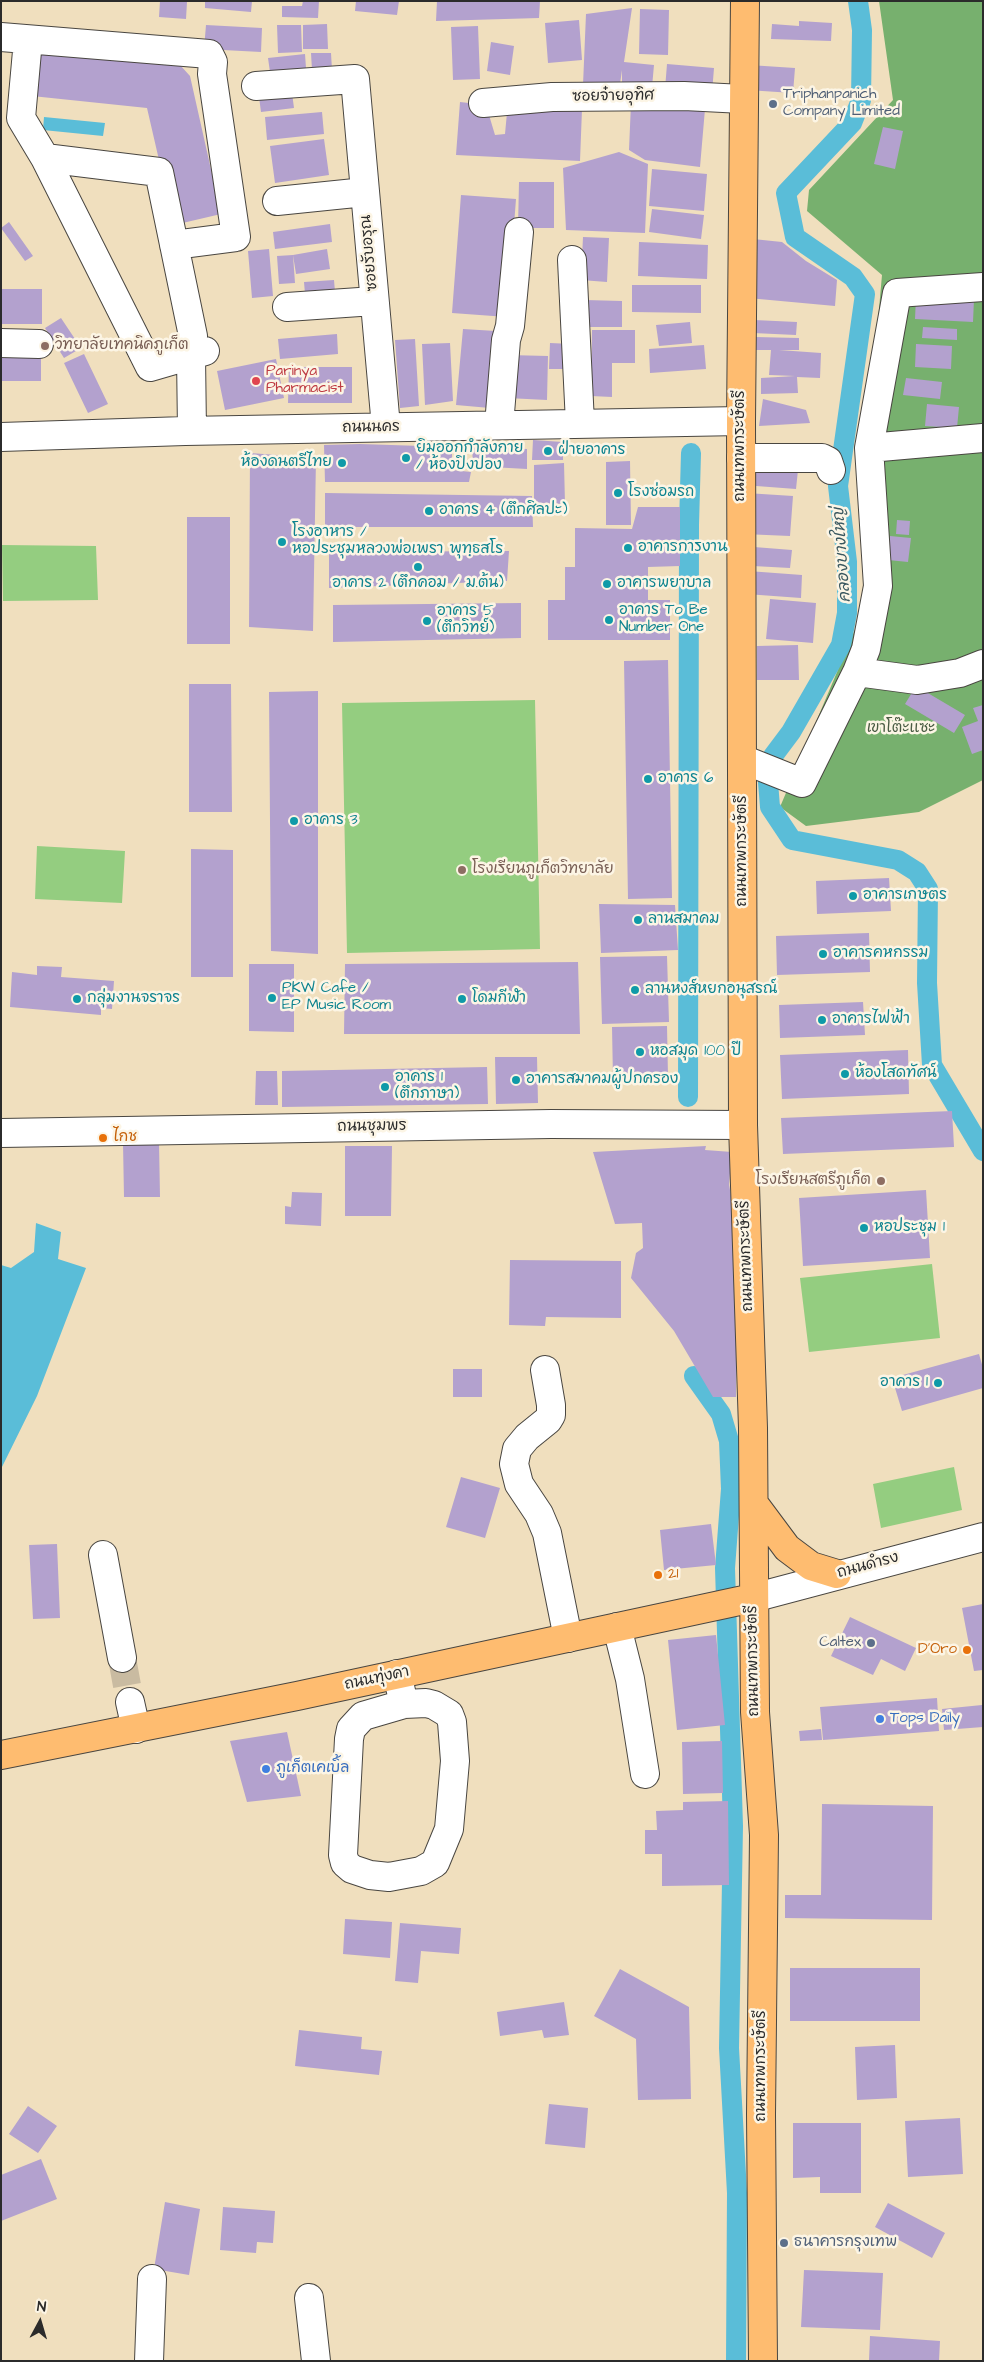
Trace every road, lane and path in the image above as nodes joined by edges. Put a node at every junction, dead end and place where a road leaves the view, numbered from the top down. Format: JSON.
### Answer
{"nodes":[{"id":1,"x":745,"y":1,"type":"edge"},
{"id":2,"x":14,"y":38,"type":"edge"},
{"id":3,"x":256,"y":86,"type":"dead end"},
{"id":4,"x":744,"y":99,"type":"junction"},
{"id":5,"x":483,"y":103,"type":"dead end"},
{"id":6,"x":45,"y":158,"type":"junction"},
{"id":7,"x":365,"y":192,"type":"junction"},
{"id":8,"x":277,"y":201,"type":"dead end"},
{"id":9,"x":519,"y":232,"type":"dead end"},
{"id":10,"x":174,"y":245,"type":"junction"},
{"id":11,"x":572,"y":260,"type":"dead end"},
{"id":12,"x":983,"y":287,"type":"edge"},
{"id":13,"x":374,"y":301,"type":"junction"},
{"id":14,"x":286,"y":307,"type":"dead end"},
{"id":15,"x":1,"y":343,"type":"edge"},
{"id":16,"x":39,"y":344,"type":"dead end"},
{"id":17,"x":196,"y":348,"type":"junction"},
{"id":18,"x":741,"y":421,"type":"junction"},
{"id":19,"x":580,"y":423,"type":"junction"},
{"id":20,"x":499,"y":424,"type":"junction"},
{"id":21,"x":386,"y":428,"type":"junction"},
{"id":22,"x":201,"y":431,"type":"junction"},
{"id":23,"x":1,"y":437,"type":"edge"},
{"id":24,"x":983,"y":438,"type":"edge"},
{"id":25,"x":741,"y":458,"type":"junction"},
{"id":26,"x":867,"y":464,"type":"junction"},
{"id":27,"x":831,"y":470,"type":"dead end"},
{"id":28,"x":983,"y":664,"type":"edge"},
{"id":29,"x":857,"y":672,"type":"junction"},
{"id":30,"x":746,"y":761,"type":"junction"},
{"id":31,"x":743,"y":1124,"type":"junction"},
{"id":32,"x":1,"y":1133,"type":"edge"},
{"id":33,"x":545,"y":1370,"type":"dead end"},
{"id":34,"x":755,"y":1505,"type":"junction"},
{"id":35,"x":983,"y":1536,"type":"edge"},
{"id":36,"x":103,"y":1555,"type":"dead end"},
{"id":37,"x":837,"y":1574,"type":"junction"},
{"id":38,"x":736,"y":1602,"type":"junction"},
{"id":39,"x":617,"y":1627,"type":"junction"},
{"id":40,"x":568,"y":1638,"type":"junction"},
{"id":41,"x":122,"y":1658,"type":"tunnel mouth"},
{"id":42,"x":397,"y":1674,"type":"junction"},
{"id":43,"x":130,"y":1702,"type":"tunnel mouth"},
{"id":44,"x":404,"y":1704,"type":"junction"},
{"id":45,"x":136,"y":1729,"type":"junction"},
{"id":46,"x":1,"y":1755,"type":"edge"},
{"id":47,"x":645,"y":1774,"type":"dead end"},
{"id":48,"x":152,"y":2279,"type":"dead end"},
{"id":49,"x":309,"y":2298,"type":"dead end"},
{"id":50,"x":150,"y":2361,"type":"edge"},
{"id":51,"x":316,"y":2361,"type":"edge"},
{"id":52,"x":763,"y":2361,"type":"edge"}],
"edges":[{"from":1,"to":4,"type":"main road","name":"ถนนเทพกระษัตรี"},
{"from":2,"to":6,"type":"street"},
{"from":2,"to":10,"type":"street"},
{"from":3,"to":7,"type":"street","name":"ซอยรับอรุณ"},
{"from":4,"to":5,"type":"street","name":"ซอยจ๋ายอุทิศ"},
{"from":4,"to":18,"type":"main road","name":"ถนนเทพกระษัตรี"},
{"from":6,"to":10,"type":"street"},
{"from":6,"to":17,"type":"street"},
{"from":7,"to":8,"type":"street"},
{"from":7,"to":13,"type":"street","name":"ซอยรับอรุณ"},
{"from":9,"to":20,"type":"street"},
{"from":10,"to":17,"type":"street"},
{"from":11,"to":19,"type":"street"},
{"from":12,"to":26,"type":"street"},
{"from":13,"to":14,"type":"street"},
{"from":13,"to":21,"type":"street","name":"ซอยรับอรุณ"},
{"from":15,"to":16,"type":"street"},
{"from":17,"to":22,"type":"street"},
{"from":18,"to":19,"type":"street","name":"ถนนนคร"},
{"from":18,"to":25,"type":"main road","name":"ถนนเทพกระษัตรี"},
{"from":19,"to":20,"type":"street","name":"ถนนนคร"},
{"from":20,"to":21,"type":"street","name":"ถนนนคร"},
{"from":21,"to":22,"type":"street","name":"ถนนนคร"},
{"from":22,"to":23,"type":"street","name":"ถนนนคร"},
{"from":24,"to":26,"type":"street"},
{"from":25,"to":27,"type":"street"},
{"from":25,"to":30,"type":"main road","name":"ถนนเทพกระษัตรี"},
{"from":26,"to":29,"type":"street"},
{"from":28,"to":29,"type":"street"},
{"from":29,"to":30,"type":"street"},
{"from":30,"to":31,"type":"main road","name":"ถนนเทพกระษัตรี"},
{"from":31,"to":32,"type":"street","name":"ถนนชุมพร"},
{"from":31,"to":34,"type":"main road","name":"ถนนเทพกระษัตรี"},
{"from":33,"to":40,"type":"street"},
{"from":34,"to":37,"type":"main road"},
{"from":34,"to":38,"type":"main road","name":"ถนนเทพกระษัตรี"},
{"from":35,"to":37,"type":"street","name":"ถนนดำรง"},
{"from":36,"to":41,"type":"street"},
{"from":37,"to":38,"type":"street","name":"ถนนดำรง"},
{"from":38,"to":39,"type":"main road","name":"ถนนทุ่งคา"},
{"from":38,"to":52,"type":"main road","name":"ถนนเทพกระษัตรี"},
{"from":39,"to":40,"type":"main road","name":"ถนนทุ่งคา"},
{"from":39,"to":47,"type":"street"},
{"from":40,"to":42,"type":"main road","name":"ถนนทุ่งคา"},
{"from":42,"to":44,"type":"street"},
{"from":42,"to":45,"type":"main road","name":"ถนนทุ่งคา"},
{"from":43,"to":45,"type":"street"},
{"from":44,"to":44,"type":"street"},
{"from":45,"to":46,"type":"main road","name":"ถนนทุ่งคา"},
{"from":48,"to":50,"type":"street"},
{"from":49,"to":51,"type":"street"}]}
